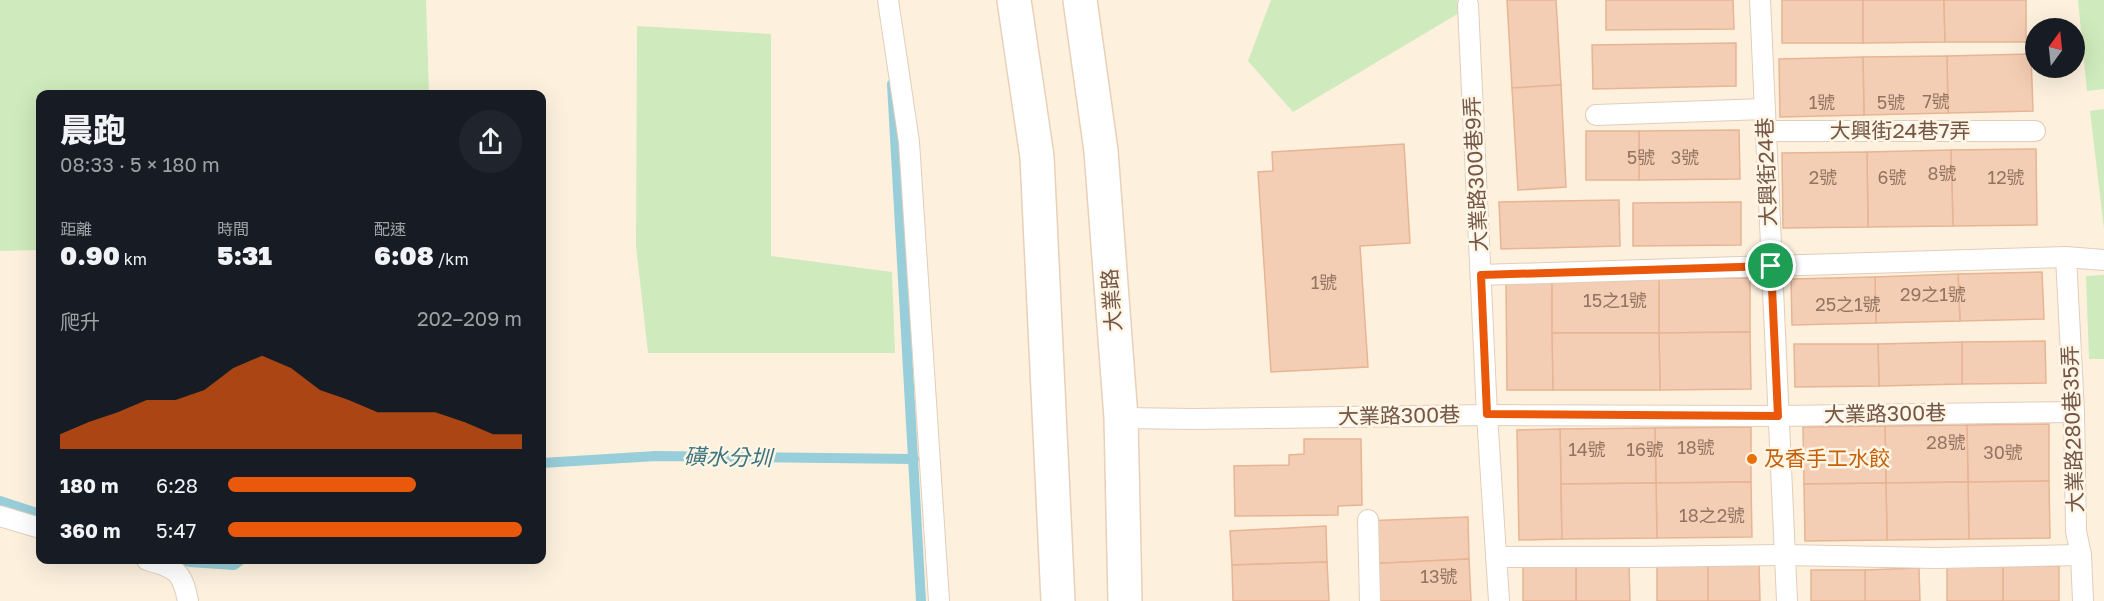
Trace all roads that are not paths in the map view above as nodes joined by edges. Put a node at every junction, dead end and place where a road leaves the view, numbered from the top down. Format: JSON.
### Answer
{"nodes":[{"id":1,"x":888,"y":0,"type":"edge"},
{"id":2,"x":1014,"y":0,"type":"edge"},
{"id":3,"x":1080,"y":0,"type":"edge"},
{"id":4,"x":1761,"y":0,"type":"edge"},
{"id":5,"x":1468,"y":5,"type":"dead end"},
{"id":6,"x":1764,"y":109,"type":"junction"},
{"id":7,"x":1596,"y":115,"type":"dead end"},
{"id":8,"x":2035,"y":131,"type":"dead end"},
{"id":9,"x":1766,"y":132,"type":"junction"},
{"id":10,"x":2066,"y":257,"type":"junction"},
{"id":11,"x":2104,"y":260,"type":"edge"},
{"id":12,"x":1771,"y":266,"type":"junction"},
{"id":13,"x":1481,"y":275,"type":"junction"},
{"id":14,"x":2074,"y":412,"type":"junction"},
{"id":15,"x":1487,"y":414,"type":"junction"},
{"id":16,"x":1778,"y":416,"type":"junction"},
{"id":17,"x":1121,"y":418,"type":"junction"},
{"id":18,"x":0,"y":516,"type":"edge"},
{"id":19,"x":1368,"y":520,"type":"dead end"},
{"id":20,"x":36,"y":527,"type":"edge"},
{"id":21,"x":1784,"y":555,"type":"junction"},
{"id":22,"x":2081,"y":555,"type":"junction"},
{"id":23,"x":1496,"y":557,"type":"junction"},
{"id":24,"x":159,"y":564,"type":"edge"},
{"id":25,"x":188,"y":601,"type":"edge"},
{"id":26,"x":939,"y":601,"type":"edge"},
{"id":27,"x":1058,"y":601,"type":"edge"},
{"id":28,"x":1125,"y":601,"type":"edge"},
{"id":29,"x":1370,"y":601,"type":"edge"},
{"id":30,"x":1499,"y":601,"type":"edge"},
{"id":31,"x":1786,"y":601,"type":"edge"},
{"id":32,"x":2083,"y":601,"type":"edge"}],
"edges":[{"from":1,"to":26,"type":"lane"},
{"from":2,"to":27,"type":"main road"},
{"from":3,"to":17,"type":"main road","name":"大業路"},
{"from":4,"to":6,"type":"lane","name":"大興街24巷"},
{"from":5,"to":13,"type":"lane","name":"大業路300巷9弄"},
{"from":6,"to":7,"type":"lane"},
{"from":6,"to":9,"type":"lane","name":"大興街24巷"},
{"from":8,"to":9,"type":"lane","name":"大興街24巷7弄"},
{"from":9,"to":12,"type":"lane","name":"大興街24巷"},
{"from":10,"to":11,"type":"lane"},
{"from":10,"to":12,"type":"lane"},
{"from":10,"to":14,"type":"lane","name":"大業路280巷35弄"},
{"from":12,"to":13,"type":"lane"},
{"from":12,"to":16,"type":"lane","name":"大興街24巷"},
{"from":13,"to":15,"type":"lane","name":"大業路300巷9弄"},
{"from":14,"to":16,"type":"lane","name":"大業路300巷"},
{"from":14,"to":22,"type":"lane","name":"大業路280巷35弄"},
{"from":15,"to":16,"type":"lane","name":"大業路300巷"},
{"from":15,"to":17,"type":"lane","name":"大業路300巷"},
{"from":15,"to":23,"type":"lane","name":"大業路300巷9弄"},
{"from":16,"to":21,"type":"lane","name":"大興街24巷"},
{"from":17,"to":28,"type":"main road","name":"大業路"},
{"from":18,"to":20,"type":"lane"},
{"from":19,"to":29,"type":"lane"},
{"from":21,"to":22,"type":"lane"},
{"from":21,"to":23,"type":"lane"},
{"from":21,"to":31,"type":"lane","name":"大興街24巷"},
{"from":22,"to":32,"type":"lane","name":"大業路280巷35弄"},
{"from":23,"to":30,"type":"lane","name":"大業路300巷9弄"},
{"from":24,"to":25,"type":"lane"}]}
